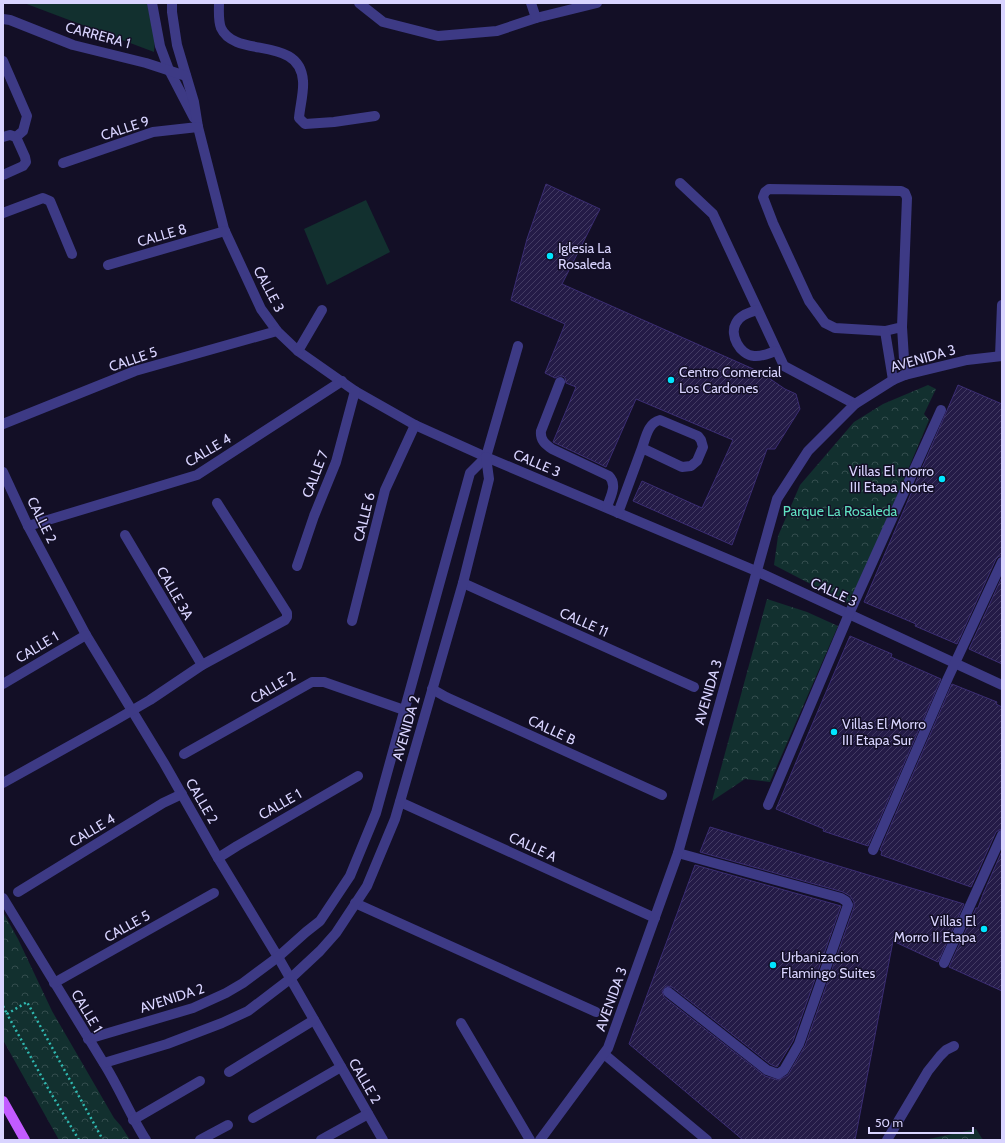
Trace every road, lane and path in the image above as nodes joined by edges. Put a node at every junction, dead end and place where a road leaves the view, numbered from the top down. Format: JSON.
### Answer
{"nodes":[{"id":1,"x":152,"y":3,"type":"edge"},
{"id":2,"x":172,"y":3,"type":"edge"},
{"id":3,"x":219,"y":3,"type":"edge"},
{"id":4,"x":359,"y":3,"type":"edge"},
{"id":5,"x":531,"y":3,"type":"edge"},
{"id":6,"x":597,"y":3,"type":"edge"},
{"id":7,"x":536,"y":18,"type":"junction"},
{"id":8,"x":3,"y":19,"type":"edge"},
{"id":9,"x":3,"y":61,"type":"edge"},
{"id":10,"x":169,"y":70,"type":"junction"},
{"id":11,"x":186,"y":76,"type":"junction"},
{"id":12,"x":375,"y":116,"type":"dead end"},
{"id":13,"x":198,"y":127,"type":"junction"},
{"id":14,"x":3,"y":137,"type":"edge"},
{"id":15,"x":16,"y":137,"type":"junction"},
{"id":16,"x":63,"y":163,"type":"dead end"},
{"id":17,"x":3,"y":175,"type":"edge"},
{"id":18,"x":680,"y":183,"type":"dead end"},
{"id":19,"x":3,"y":213,"type":"edge"},
{"id":20,"x":225,"y":231,"type":"junction"},
{"id":21,"x":72,"y":254,"type":"dead end"},
{"id":22,"x":108,"y":265,"type":"dead end"},
{"id":23,"x":1002,"y":305,"type":"edge"},
{"id":24,"x":322,"y":310,"type":"dead end"},
{"id":25,"x":757,"y":310,"type":"junction"},
{"id":26,"x":902,"y":327,"type":"junction"},
{"id":27,"x":885,"y":331,"type":"junction"},
{"id":28,"x":276,"y":332,"type":"junction"},
{"id":29,"x":518,"y":346,"type":"dead end"},
{"id":30,"x":298,"y":351,"type":"junction"},
{"id":31,"x":776,"y":351,"type":"junction"},
{"id":32,"x":1001,"y":356,"type":"edge"},
{"id":33,"x":905,"y":375,"type":"junction"},
{"id":34,"x":893,"y":380,"type":"junction"},
{"id":35,"x":342,"y":381,"type":"junction"},
{"id":36,"x":560,"y":382,"type":"dead end"},
{"id":37,"x":355,"y":391,"type":"junction"},
{"id":38,"x":855,"y":404,"type":"junction"},
{"id":39,"x":941,"y":410,"type":"dead end"},
{"id":40,"x":3,"y":424,"type":"edge"},
{"id":41,"x":414,"y":425,"type":"junction"},
{"id":42,"x":642,"y":448,"type":"junction"},
{"id":43,"x":486,"y":457,"type":"junction"},
{"id":44,"x":3,"y":472,"type":"edge"},
{"id":45,"x":217,"y":503,"type":"dead end"},
{"id":46,"x":607,"y":507,"type":"junction"},
{"id":47,"x":618,"y":512,"type":"junction"},
{"id":48,"x":28,"y":526,"type":"junction"},
{"id":49,"x":125,"y":534,"type":"dead end"},
{"id":50,"x":1002,"y":562,"type":"edge"},
{"id":51,"x":298,"y":566,"type":"dead end"},
{"id":52,"x":756,"y":571,"type":"junction"},
{"id":53,"x":463,"y":583,"type":"junction"},
{"id":54,"x":849,"y":614,"type":"junction"},
{"id":55,"x":352,"y":621,"type":"dead end"},
{"id":56,"x":86,"y":635,"type":"junction"},
{"id":57,"x":955,"y":664,"type":"junction"},
{"id":58,"x":202,"y":665,"type":"junction"},
{"id":59,"x":3,"y":684,"type":"edge"},
{"id":60,"x":1002,"y":685,"type":"edge"},
{"id":61,"x":694,"y":687,"type":"dead end"},
{"id":62,"x":432,"y":689,"type":"junction"},
{"id":63,"x":404,"y":710,"type":"junction"},
{"id":64,"x":132,"y":711,"type":"junction"},
{"id":65,"x":184,"y":754,"type":"dead end"},
{"id":66,"x":358,"y":776,"type":"dead end"},
{"id":67,"x":3,"y":783,"type":"edge"},
{"id":68,"x":182,"y":794,"type":"junction"},
{"id":69,"x":662,"y":795,"type":"dead end"},
{"id":70,"x":400,"y":802,"type":"junction"},
{"id":71,"x":768,"y":805,"type":"dead end"},
{"id":72,"x":1002,"y":835,"type":"edge"},
{"id":73,"x":873,"y":850,"type":"dead end"},
{"id":74,"x":678,"y":853,"type":"junction"},
{"id":75,"x":218,"y":858,"type":"junction"},
{"id":76,"x":18,"y":892,"type":"dead end"},
{"id":77,"x":214,"y":893,"type":"dead end"},
{"id":78,"x":3,"y":898,"type":"edge"},
{"id":79,"x":355,"y":903,"type":"junction"},
{"id":80,"x":655,"y":918,"type":"junction"},
{"id":81,"x":278,"y":957,"type":"junction"},
{"id":82,"x":944,"y":963,"type":"dead end"},
{"id":83,"x":290,"y":979,"type":"junction"},
{"id":84,"x":54,"y":983,"type":"junction"},
{"id":85,"x":668,"y":992,"type":"dead end"},
{"id":86,"x":3,"y":1006,"type":"edge"},
{"id":87,"x":596,"y":1012,"type":"dead end"},
{"id":88,"x":7,"y":1014,"type":"junction"},
{"id":89,"x":314,"y":1020,"type":"junction"},
{"id":90,"x":461,"y":1023,"type":"dead end"},
{"id":91,"x":88,"y":1039,"type":"junction"},
{"id":92,"x":954,"y":1046,"type":"dead end"},
{"id":93,"x":604,"y":1054,"type":"junction"},
{"id":94,"x":104,"y":1063,"type":"junction"},
{"id":95,"x":340,"y":1067,"type":"junction"},
{"id":96,"x":229,"y":1072,"type":"dead end"},
{"id":97,"x":200,"y":1081,"type":"dead end"},
{"id":98,"x":3,"y":1101,"type":"edge"},
{"id":99,"x":368,"y":1114,"type":"junction"},
{"id":100,"x":253,"y":1118,"type":"dead end"},
{"id":101,"x":133,"y":1120,"type":"junction"},
{"id":102,"x":228,"y":1125,"type":"dead end"},
{"id":103,"x":25,"y":1140,"type":"edge"},
{"id":104,"x":79,"y":1140,"type":"edge"},
{"id":105,"x":103,"y":1140,"type":"edge"},
{"id":106,"x":146,"y":1140,"type":"edge"},
{"id":107,"x":200,"y":1140,"type":"edge"},
{"id":108,"x":322,"y":1140,"type":"edge"},
{"id":109,"x":383,"y":1140,"type":"edge"},
{"id":110,"x":530,"y":1140,"type":"edge"},
{"id":111,"x":540,"y":1140,"type":"edge"},
{"id":112,"x":707,"y":1140,"type":"edge"},
{"id":113,"x":887,"y":1140,"type":"edge"}],
"edges":[{"from":1,"to":10,"type":"street"},
{"from":2,"to":11,"type":"street"},
{"from":3,"to":12,"type":"street"},
{"from":4,"to":7,"type":"street"},
{"from":5,"to":7,"type":"street"},
{"from":6,"to":7,"type":"street"},
{"from":8,"to":10,"type":"street","name":"CARRERA 1"},
{"from":9,"to":15,"type":"street"},
{"from":10,"to":11,"type":"street","name":"CARRERA 1"},
{"from":10,"to":13,"type":"street"},
{"from":11,"to":13,"type":"street"},
{"from":13,"to":16,"type":"street","name":"CALLE 9"},
{"from":13,"to":20,"type":"street","name":"CALLE 3"},
{"from":14,"to":15,"type":"street"},
{"from":15,"to":17,"type":"street"},
{"from":18,"to":25,"type":"street"},
{"from":19,"to":21,"type":"street"},
{"from":20,"to":22,"type":"street","name":"CALLE 8"},
{"from":20,"to":28,"type":"street","name":"CALLE 3"},
{"from":23,"to":32,"type":"street"},
{"from":24,"to":30,"type":"street"},
{"from":25,"to":31,"type":"street"},
{"from":25,"to":31,"type":"street"},
{"from":26,"to":27,"type":"street"},
{"from":26,"to":27,"type":"street"},
{"from":26,"to":33,"type":"street"},
{"from":27,"to":34,"type":"street"},
{"from":28,"to":30,"type":"street","name":"CALLE 3"},
{"from":28,"to":40,"type":"street","name":"CALLE 5"},
{"from":29,"to":43,"type":"street"},
{"from":30,"to":35,"type":"street","name":"CALLE 3"},
{"from":31,"to":38,"type":"street"},
{"from":32,"to":33,"type":"street","name":"AVENIDA 3"},
{"from":33,"to":34,"type":"street","name":"AVENIDA 3"},
{"from":34,"to":38,"type":"street","name":"AVENIDA 3"},
{"from":35,"to":37,"type":"street","name":"CALLE 3"},
{"from":35,"to":48,"type":"street","name":"CALLE 4"},
{"from":36,"to":46,"type":"street"},
{"from":37,"to":41,"type":"street","name":"CALLE 3"},
{"from":37,"to":51,"type":"street","name":"CALLE 7"},
{"from":38,"to":52,"type":"street","name":"AVENIDA 3"},
{"from":39,"to":54,"type":"street"},
{"from":41,"to":43,"type":"street","name":"CALLE 3"},
{"from":41,"to":55,"type":"street","name":"CALLE 6"},
{"from":42,"to":42,"type":"street"},
{"from":42,"to":47,"type":"street"},
{"from":43,"to":46,"type":"street","name":"CALLE 3"},
{"from":43,"to":53,"type":"street","name":"AVENIDA 2"},
{"from":43,"to":63,"type":"street","name":"AVENIDA 2"},
{"from":44,"to":48,"type":"street","name":"CALLE 2"},
{"from":45,"to":58,"type":"street"},
{"from":46,"to":47,"type":"street","name":"CALLE 3"},
{"from":47,"to":52,"type":"street","name":"CALLE 3"},
{"from":48,"to":56,"type":"street","name":"CALLE 2"},
{"from":49,"to":58,"type":"street","name":"CALLE 3A"},
{"from":50,"to":57,"type":"street"},
{"from":52,"to":54,"type":"street","name":"CALLE 3"},
{"from":52,"to":74,"type":"street","name":"AVENIDA 3"},
{"from":53,"to":61,"type":"street","name":"CALLE 11"},
{"from":53,"to":62,"type":"street","name":"AVENIDA 2"},
{"from":54,"to":57,"type":"street","name":"CALLE 3"},
{"from":54,"to":71,"type":"street"},
{"from":56,"to":59,"type":"street","name":"CALLE 1"},
{"from":56,"to":64,"type":"street","name":"CALLE 2"},
{"from":57,"to":60,"type":"street","name":"CALLE 3"},
{"from":57,"to":73,"type":"street"},
{"from":58,"to":64,"type":"street"},
{"from":62,"to":69,"type":"street","name":"CALLE B"},
{"from":62,"to":70,"type":"street","name":"AVENIDA 2"},
{"from":63,"to":65,"type":"street","name":"CALLE 2"},
{"from":63,"to":81,"type":"street","name":"AVENIDA 2"},
{"from":64,"to":67,"type":"street"},
{"from":64,"to":68,"type":"street","name":"CALLE 2"},
{"from":66,"to":75,"type":"street","name":"CALLE 1"},
{"from":68,"to":75,"type":"street","name":"CALLE 2"},
{"from":68,"to":76,"type":"street","name":"CALLE 4"},
{"from":70,"to":79,"type":"street","name":"AVENIDA 2"},
{"from":70,"to":80,"type":"street","name":"CALLE A"},
{"from":72,"to":82,"type":"street"},
{"from":74,"to":80,"type":"street","name":"AVENIDA 3"},
{"from":74,"to":85,"type":"street"},
{"from":75,"to":81,"type":"street","name":"CALLE 2"},
{"from":77,"to":84,"type":"street","name":"CALLE 5"},
{"from":78,"to":84,"type":"street","name":"CALLE 1"},
{"from":79,"to":83,"type":"street","name":"AVENIDA 2"},
{"from":79,"to":87,"type":"street"},
{"from":80,"to":93,"type":"street","name":"AVENIDA 3"},
{"from":81,"to":83,"type":"street","name":"CALLE 2"},
{"from":81,"to":91,"type":"street","name":"AVENIDA 2"},
{"from":83,"to":89,"type":"street","name":"CALLE 2"},
{"from":83,"to":94,"type":"street","name":"AVENIDA 2"},
{"from":84,"to":91,"type":"street","name":"CALLE 1"},
{"from":86,"to":88,"type":"path"},
{"from":88,"to":104,"type":"path"},
{"from":88,"to":105,"type":"path"},
{"from":89,"to":95,"type":"street","name":"CALLE 2"},
{"from":89,"to":96,"type":"street"},
{"from":90,"to":110,"type":"street"},
{"from":91,"to":94,"type":"street","name":"CALLE 1"},
{"from":92,"to":113,"type":"street"},
{"from":93,"to":111,"type":"street","name":"AVENIDA 3"},
{"from":93,"to":112,"type":"street"},
{"from":94,"to":101,"type":"street","name":"CALLE 1"},
{"from":95,"to":99,"type":"street","name":"CALLE 2"},
{"from":95,"to":100,"type":"street"},
{"from":97,"to":101,"type":"street"},
{"from":98,"to":103,"type":"main road"},
{"from":99,"to":108,"type":"street"},
{"from":99,"to":109,"type":"street","name":"CALLE 2"},
{"from":101,"to":106,"type":"street","name":"CALLE 1"},
{"from":102,"to":107,"type":"street"}]}
